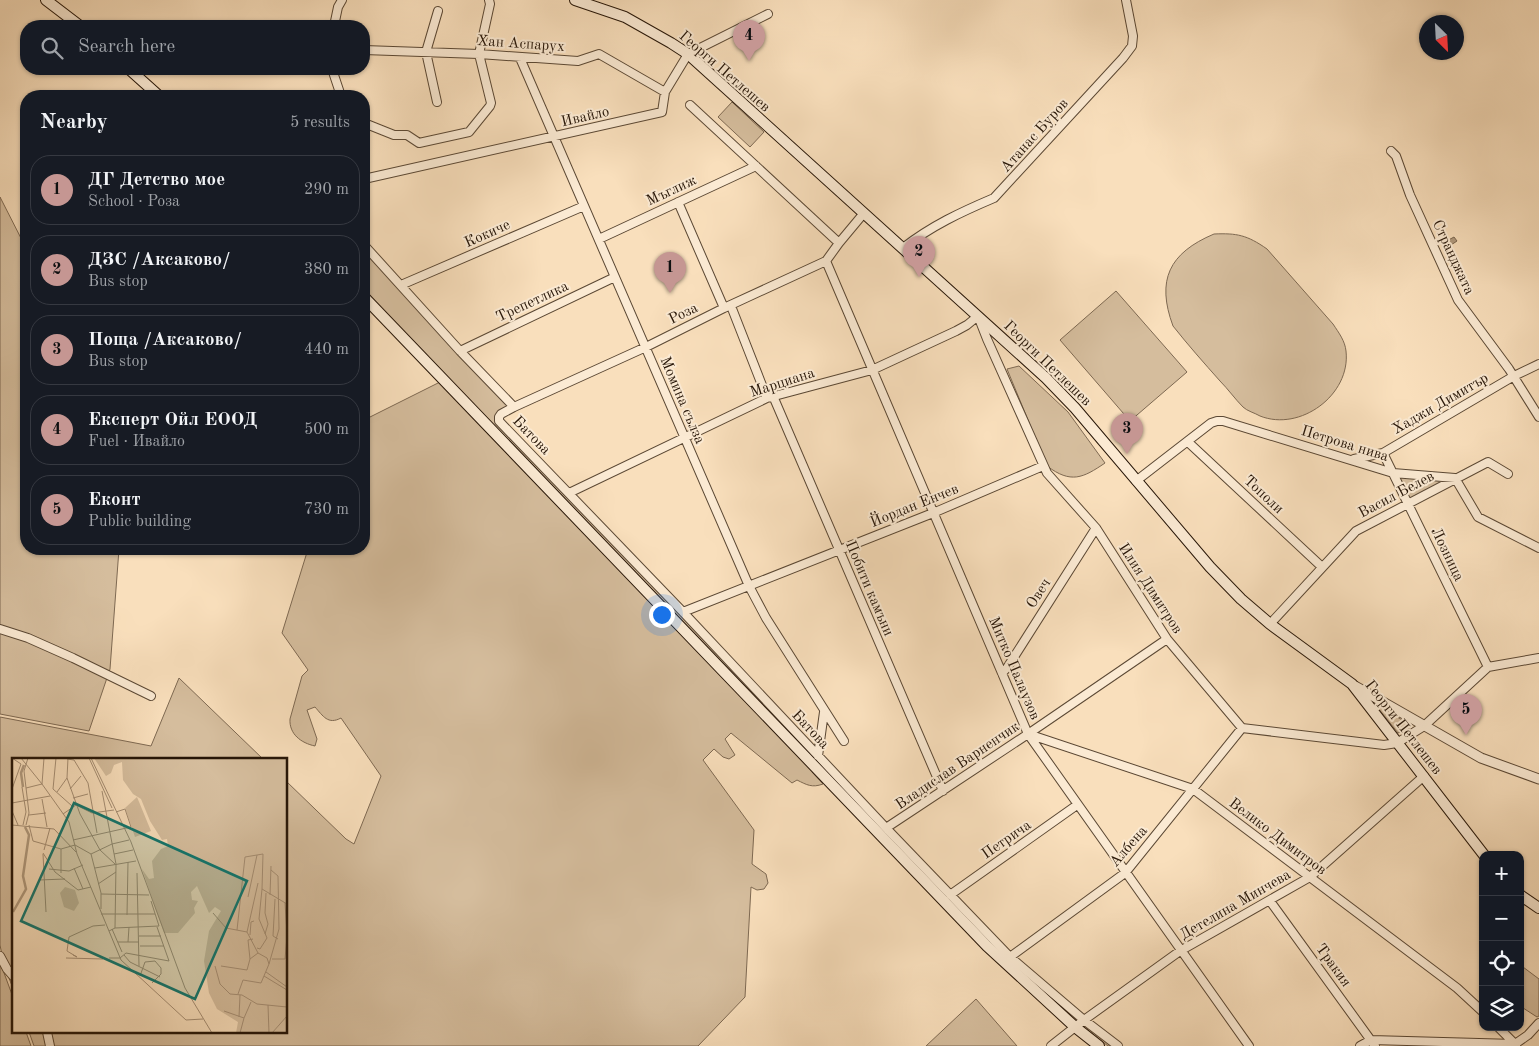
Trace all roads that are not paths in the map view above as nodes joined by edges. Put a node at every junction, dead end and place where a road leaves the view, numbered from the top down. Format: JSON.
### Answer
{"nodes":[{"id":1,"x":46,"y":0,"type":"edge"},
{"id":2,"x":342,"y":0,"type":"edge"},
{"id":3,"x":489,"y":0,"type":"edge"},
{"id":4,"x":574,"y":0,"type":"edge"},
{"id":5,"x":1126,"y":0,"type":"edge"},
{"id":6,"x":438,"y":11,"type":"dead end"},
{"id":7,"x":768,"y":14,"type":"dead end"},
{"id":8,"x":72,"y":20,"type":"edge"},
{"id":9,"x":335,"y":20,"type":"edge"},
{"id":10,"x":370,"y":50,"type":"edge"},
{"id":11,"x":426,"y":52,"type":"junction"},
{"id":12,"x":479,"y":54,"type":"junction"},
{"id":13,"x":688,"y":54,"type":"junction"},
{"id":14,"x":520,"y":58,"type":"junction"},
{"id":15,"x":136,"y":75,"type":"edge"},
{"id":16,"x":334,"y":75,"type":"edge"},
{"id":17,"x":152,"y":90,"type":"edge"},
{"id":18,"x":339,"y":90,"type":"edge"},
{"id":19,"x":665,"y":92,"type":"junction"},
{"id":20,"x":437,"y":102,"type":"dead end"},
{"id":21,"x":690,"y":105,"type":"dead end"},
{"id":22,"x":370,"y":125,"type":"edge"},
{"id":23,"x":554,"y":137,"type":"junction"},
{"id":24,"x":1390,"y":151,"type":"dead end"},
{"id":25,"x":756,"y":166,"type":"junction"},
{"id":26,"x":370,"y":179,"type":"edge"},
{"id":27,"x":678,"y":202,"type":"junction"},
{"id":28,"x":584,"y":206,"type":"junction"},
{"id":29,"x":864,"y":213,"type":"junction"},
{"id":30,"x":599,"y":239,"type":"junction"},
{"id":31,"x":839,"y":243,"type":"junction"},
{"id":32,"x":902,"y":248,"type":"junction"},
{"id":33,"x":370,"y":251,"type":"edge"},
{"id":34,"x":826,"y":261,"type":"junction"},
{"id":35,"x":616,"y":277,"type":"junction"},
{"id":36,"x":401,"y":285,"type":"junction"},
{"id":37,"x":370,"y":303,"type":"edge"},
{"id":38,"x":727,"y":307,"type":"junction"},
{"id":39,"x":978,"y":316,"type":"junction"},
{"id":40,"x":646,"y":347,"type":"junction"},
{"id":41,"x":460,"y":351,"type":"junction"},
{"id":42,"x":1539,"y":364,"type":"edge"},
{"id":43,"x":872,"y":370,"type":"junction"},
{"id":44,"x":1514,"y":376,"type":"junction"},
{"id":45,"x":770,"y":397,"type":"junction"},
{"id":46,"x":514,"y":407,"type":"junction"},
{"id":47,"x":1539,"y":417,"type":"edge"},
{"id":48,"x":499,"y":418,"type":"joint"},
{"id":49,"x":684,"y":437,"type":"junction"},
{"id":50,"x":1188,"y":442,"type":"junction"},
{"id":51,"x":1383,"y":453,"type":"junction"},
{"id":52,"x":1352,"y":460,"type":"junction"},
{"id":53,"x":1043,"y":466,"type":"junction"},
{"id":54,"x":1393,"y":472,"type":"junction"},
{"id":55,"x":1508,"y":474,"type":"dead end"},
{"id":56,"x":1455,"y":478,"type":"junction"},
{"id":57,"x":1136,"y":481,"type":"junction"},
{"id":58,"x":569,"y":493,"type":"junction"},
{"id":59,"x":1408,"y":503,"type":"junction"},
{"id":60,"x":933,"y":513,"type":"junction"},
{"id":61,"x":1096,"y":528,"type":"junction"},
{"id":62,"x":1539,"y":548,"type":"edge"},
{"id":63,"x":839,"y":550,"type":"junction"},
{"id":64,"x":1322,"y":567,"type":"junction"},
{"id":65,"x":749,"y":586,"type":"junction"},
{"id":66,"x":682,"y":612,"type":"junction"},
{"id":67,"x":1270,"y":624,"type":"junction"},
{"id":68,"x":0,"y":630,"type":"edge"},
{"id":69,"x":1166,"y":639,"type":"junction"},
{"id":70,"x":1539,"y":658,"type":"edge"},
{"id":71,"x":1488,"y":667,"type":"junction"},
{"id":72,"x":1002,"y":673,"type":"junction"},
{"id":73,"x":1352,"y":684,"type":"junction"},
{"id":74,"x":151,"y":696,"type":"dead end"},
{"id":75,"x":824,"y":712,"type":"junction"},
{"id":76,"x":1424,"y":726,"type":"junction"},
{"id":77,"x":1242,"y":728,"type":"junction"},
{"id":78,"x":1028,"y":734,"type":"junction"},
{"id":79,"x":844,"y":741,"type":"dead end"},
{"id":80,"x":1397,"y":743,"type":"junction"},
{"id":81,"x":818,"y":756,"type":"junction"},
{"id":82,"x":1424,"y":776,"type":"junction"},
{"id":83,"x":1539,"y":779,"type":"edge"},
{"id":84,"x":1193,"y":789,"type":"junction"},
{"id":85,"x":943,"y":790,"type":"junction"},
{"id":86,"x":1077,"y":805,"type":"junction"},
{"id":87,"x":886,"y":828,"type":"junction"},
{"id":88,"x":1481,"y":851,"type":"edge"},
{"id":89,"x":1125,"y":873,"type":"junction"},
{"id":90,"x":1310,"y":877,"type":"junction"},
{"id":91,"x":950,"y":895,"type":"junction"},
{"id":92,"x":1521,"y":896,"type":"edge"},
{"id":93,"x":1270,"y":901,"type":"junction"},
{"id":94,"x":1539,"y":908,"type":"edge"},
{"id":95,"x":1180,"y":951,"type":"junction"},
{"id":96,"x":0,"y":956,"type":"edge"},
{"id":97,"x":1010,"y":956,"type":"junction"},
{"id":98,"x":12,"y":974,"type":"edge"},
{"id":99,"x":1479,"y":1008,"type":"edge"},
{"id":100,"x":1084,"y":1020,"type":"junction"},
{"id":101,"x":1539,"y":1023,"type":"edge"},
{"id":102,"x":1075,"y":1026,"type":"junction"},
{"id":103,"x":1502,"y":1031,"type":"edge"},
{"id":104,"x":1373,"y":1043,"type":"edge"},
{"id":105,"x":1516,"y":1045,"type":"edge"},
{"id":106,"x":1051,"y":1046,"type":"edge"},
{"id":107,"x":1099,"y":1046,"type":"edge"},
{"id":108,"x":1118,"y":1046,"type":"edge"},
{"id":109,"x":1249,"y":1046,"type":"edge"},
{"id":110,"x":1360,"y":1046,"type":"edge"}],
"edges":[{"from":1,"to":8,"type":"main road"},
{"from":2,"to":9,"type":"street"},
{"from":3,"to":12,"type":"street"},
{"from":4,"to":13,"type":"main road","name":"Георги Петлешев"},
{"from":5,"to":32,"type":"street","name":"Атанас Буров"},
{"from":6,"to":11,"type":"street"},
{"from":7,"to":13,"type":"street"},
{"from":10,"to":11,"type":"street","name":"Хан Аспарух"},
{"from":11,"to":12,"type":"street","name":"Хан Аспарух"},
{"from":11,"to":20,"type":"street"},
{"from":12,"to":14,"type":"street","name":"Хан Аспарух"},
{"from":12,"to":22,"type":"street"},
{"from":13,"to":19,"type":"street","name":"Ивайло"},
{"from":13,"to":29,"type":"main road","name":"Георги Петлешев"},
{"from":14,"to":19,"type":"street","name":"Хан Аспарух"},
{"from":14,"to":23,"type":"street","name":"Момина сълза"},
{"from":15,"to":17,"type":"main road"},
{"from":16,"to":18,"type":"street"},
{"from":19,"to":23,"type":"street","name":"Ивайло"},
{"from":21,"to":25,"type":"street"},
{"from":23,"to":26,"type":"street","name":"Ивайло"},
{"from":23,"to":28,"type":"street","name":"Момина сълза"},
{"from":24,"to":44,"type":"street","name":"Странджата"},
{"from":25,"to":27,"type":"street","name":"Мъглиж"},
{"from":25,"to":31,"type":"street"},
{"from":27,"to":30,"type":"street","name":"Мъглиж"},
{"from":27,"to":38,"type":"street","name":"Побити камъни"},
{"from":28,"to":30,"type":"street","name":"Момина сълза"},
{"from":28,"to":36,"type":"street","name":"Кокиче"},
{"from":29,"to":31,"type":"street","name":"Роза"},
{"from":29,"to":32,"type":"main road","name":"Георги Петлешев"},
{"from":30,"to":35,"type":"street","name":"Момина сълза"},
{"from":31,"to":34,"type":"street","name":"Роза"},
{"from":32,"to":39,"type":"main road","name":"Георги Петлешев"},
{"from":33,"to":36,"type":"street","name":"Батова"},
{"from":34,"to":38,"type":"street","name":"Роза"},
{"from":34,"to":43,"type":"street","name":"Митко Палаузов"},
{"from":35,"to":40,"type":"street","name":"Момина сълза"},
{"from":35,"to":41,"type":"street","name":"Трепетлика"},
{"from":36,"to":41,"type":"street","name":"Батова"},
{"from":37,"to":102,"type":"main road"},
{"from":38,"to":40,"type":"street","name":"Роза"},
{"from":38,"to":45,"type":"street","name":"Побити камъни"},
{"from":39,"to":43,"type":"street","name":"Марциана"},
{"from":39,"to":53,"type":"street","name":"Илия Димитров"},
{"from":39,"to":57,"type":"main road","name":"Георги Петлешев"},
{"from":40,"to":46,"type":"street","name":"Роза"},
{"from":40,"to":49,"type":"street","name":"Момина сълза"},
{"from":41,"to":46,"type":"street","name":"Батова"},
{"from":42,"to":44,"type":"street","name":"Хаджи Димитър"},
{"from":43,"to":45,"type":"street","name":"Марциана"},
{"from":43,"to":60,"type":"street","name":"Митко Палаузов"},
{"from":44,"to":47,"type":"street","name":"Странджата"},
{"from":44,"to":51,"type":"street","name":"Хаджи Димитър"},
{"from":45,"to":49,"type":"street","name":"Марциана"},
{"from":45,"to":63,"type":"street","name":"Побити камъни"},
{"from":46,"to":48,"type":"street","name":"Роза"},
{"from":48,"to":58,"type":"street","name":"Батова"},
{"from":49,"to":58,"type":"street","name":"Марциана"},
{"from":49,"to":65,"type":"street","name":"Момина сълза"},
{"from":50,"to":52,"type":"street","name":"Петрова нива"},
{"from":50,"to":57,"type":"street","name":"Петрова нива"},
{"from":50,"to":64,"type":"street","name":"Тополи"},
{"from":51,"to":52,"type":"street","name":"Хаджи Димитър"},
{"from":51,"to":54,"type":"street","name":"Лозница"},
{"from":52,"to":54,"type":"street","name":"Петрова нива"},
{"from":53,"to":60,"type":"street","name":"Йордан Енчев"},
{"from":53,"to":61,"type":"street","name":"Илия Димитров"},
{"from":54,"to":56,"type":"street","name":"Петрова нива"},
{"from":54,"to":59,"type":"street","name":"Лозница"},
{"from":55,"to":56,"type":"street","name":"Васил Белев"},
{"from":56,"to":59,"type":"street","name":"Васил Белев"},
{"from":56,"to":62,"type":"street"},
{"from":57,"to":67,"type":"main road","name":"Георги Петлешев"},
{"from":58,"to":66,"type":"street","name":"Батова"},
{"from":59,"to":64,"type":"street","name":"Васил Белев"},
{"from":59,"to":71,"type":"street","name":"Лозница"},
{"from":60,"to":63,"type":"street","name":"Йордан Енчев"},
{"from":60,"to":72,"type":"street","name":"Митко Палаузов"},
{"from":61,"to":69,"type":"street","name":"Илия Димитров"},
{"from":61,"to":72,"type":"street","name":"Овеч"},
{"from":63,"to":65,"type":"street","name":"Йордан Енчев"},
{"from":63,"to":85,"type":"street","name":"Побити камъни"},
{"from":64,"to":67,"type":"street","name":"Васил Белев"},
{"from":65,"to":66,"type":"street","name":"Йордан Енчев"},
{"from":65,"to":75,"type":"street","name":"Момина сълза"},
{"from":66,"to":81,"type":"street","name":"Батова"},
{"from":67,"to":73,"type":"main road","name":"Георги Петлешев"},
{"from":68,"to":74,"type":"street"},
{"from":69,"to":77,"type":"street","name":"Илия Димитров"},
{"from":69,"to":78,"type":"street","name":"Владислав Варненчик"},
{"from":70,"to":71,"type":"street"},
{"from":71,"to":76,"type":"street"},
{"from":72,"to":78,"type":"street","name":"Митко Палаузов"},
{"from":73,"to":76,"type":"street"},
{"from":73,"to":80,"type":"main road","name":"Георги Петлешев"},
{"from":75,"to":79,"type":"street","name":"Момина сълза"},
{"from":75,"to":81,"type":"street"},
{"from":76,"to":80,"type":"street"},
{"from":76,"to":83,"type":"street"},
{"from":77,"to":80,"type":"street"},
{"from":77,"to":84,"type":"street","name":"Албена"},
{"from":78,"to":84,"type":"street","name":"Велико Димитров"},
{"from":78,"to":85,"type":"street","name":"Владислав Варненчик"},
{"from":78,"to":86,"type":"street","name":"Митко Палаузов"},
{"from":80,"to":82,"type":"main road","name":"Георги Петлешев"},
{"from":81,"to":87,"type":"street","name":"Батова"},
{"from":82,"to":88,"type":"main road","name":"Георги Петлешев"},
{"from":82,"to":90,"type":"street","name":"Детелина Минчева"},
{"from":84,"to":89,"type":"street","name":"Албена"},
{"from":84,"to":90,"type":"street","name":"Велико Димитров"},
{"from":85,"to":87,"type":"street","name":"Владислав Варненчик"},
{"from":86,"to":89,"type":"street","name":"Митко Палаузов"},
{"from":86,"to":91,"type":"street","name":"Петрича"},
{"from":87,"to":91,"type":"street","name":"Батова"},
{"from":89,"to":95,"type":"street","name":"Митко Палаузов"},
{"from":89,"to":97,"type":"street","name":"Албена"},
{"from":90,"to":93,"type":"street","name":"Детелина Минчева"},
{"from":90,"to":99,"type":"street","name":"Велико Димитров"},
{"from":91,"to":97,"type":"street","name":"Батова"},
{"from":92,"to":94,"type":"main road"},
{"from":93,"to":95,"type":"street","name":"Детелина Минчева"},
{"from":93,"to":104,"type":"street","name":"Тракия"},
{"from":95,"to":100,"type":"street","name":"Детелина Минчева"},
{"from":95,"to":109,"type":"street","name":"Митко Палаузов"},
{"from":96,"to":98,"type":"street"},
{"from":97,"to":100,"type":"street","name":"Батова"},
{"from":100,"to":102,"type":"street","name":"Детелина Минчева"},
{"from":100,"to":108,"type":"street","name":"Батова"},
{"from":101,"to":105,"type":"street"},
{"from":102,"to":106,"type":"street","name":"Детелина Минчева"},
{"from":102,"to":107,"type":"main road"},
{"from":103,"to":105,"type":"street"},
{"from":104,"to":105,"type":"street"},
{"from":104,"to":110,"type":"street"}]}
